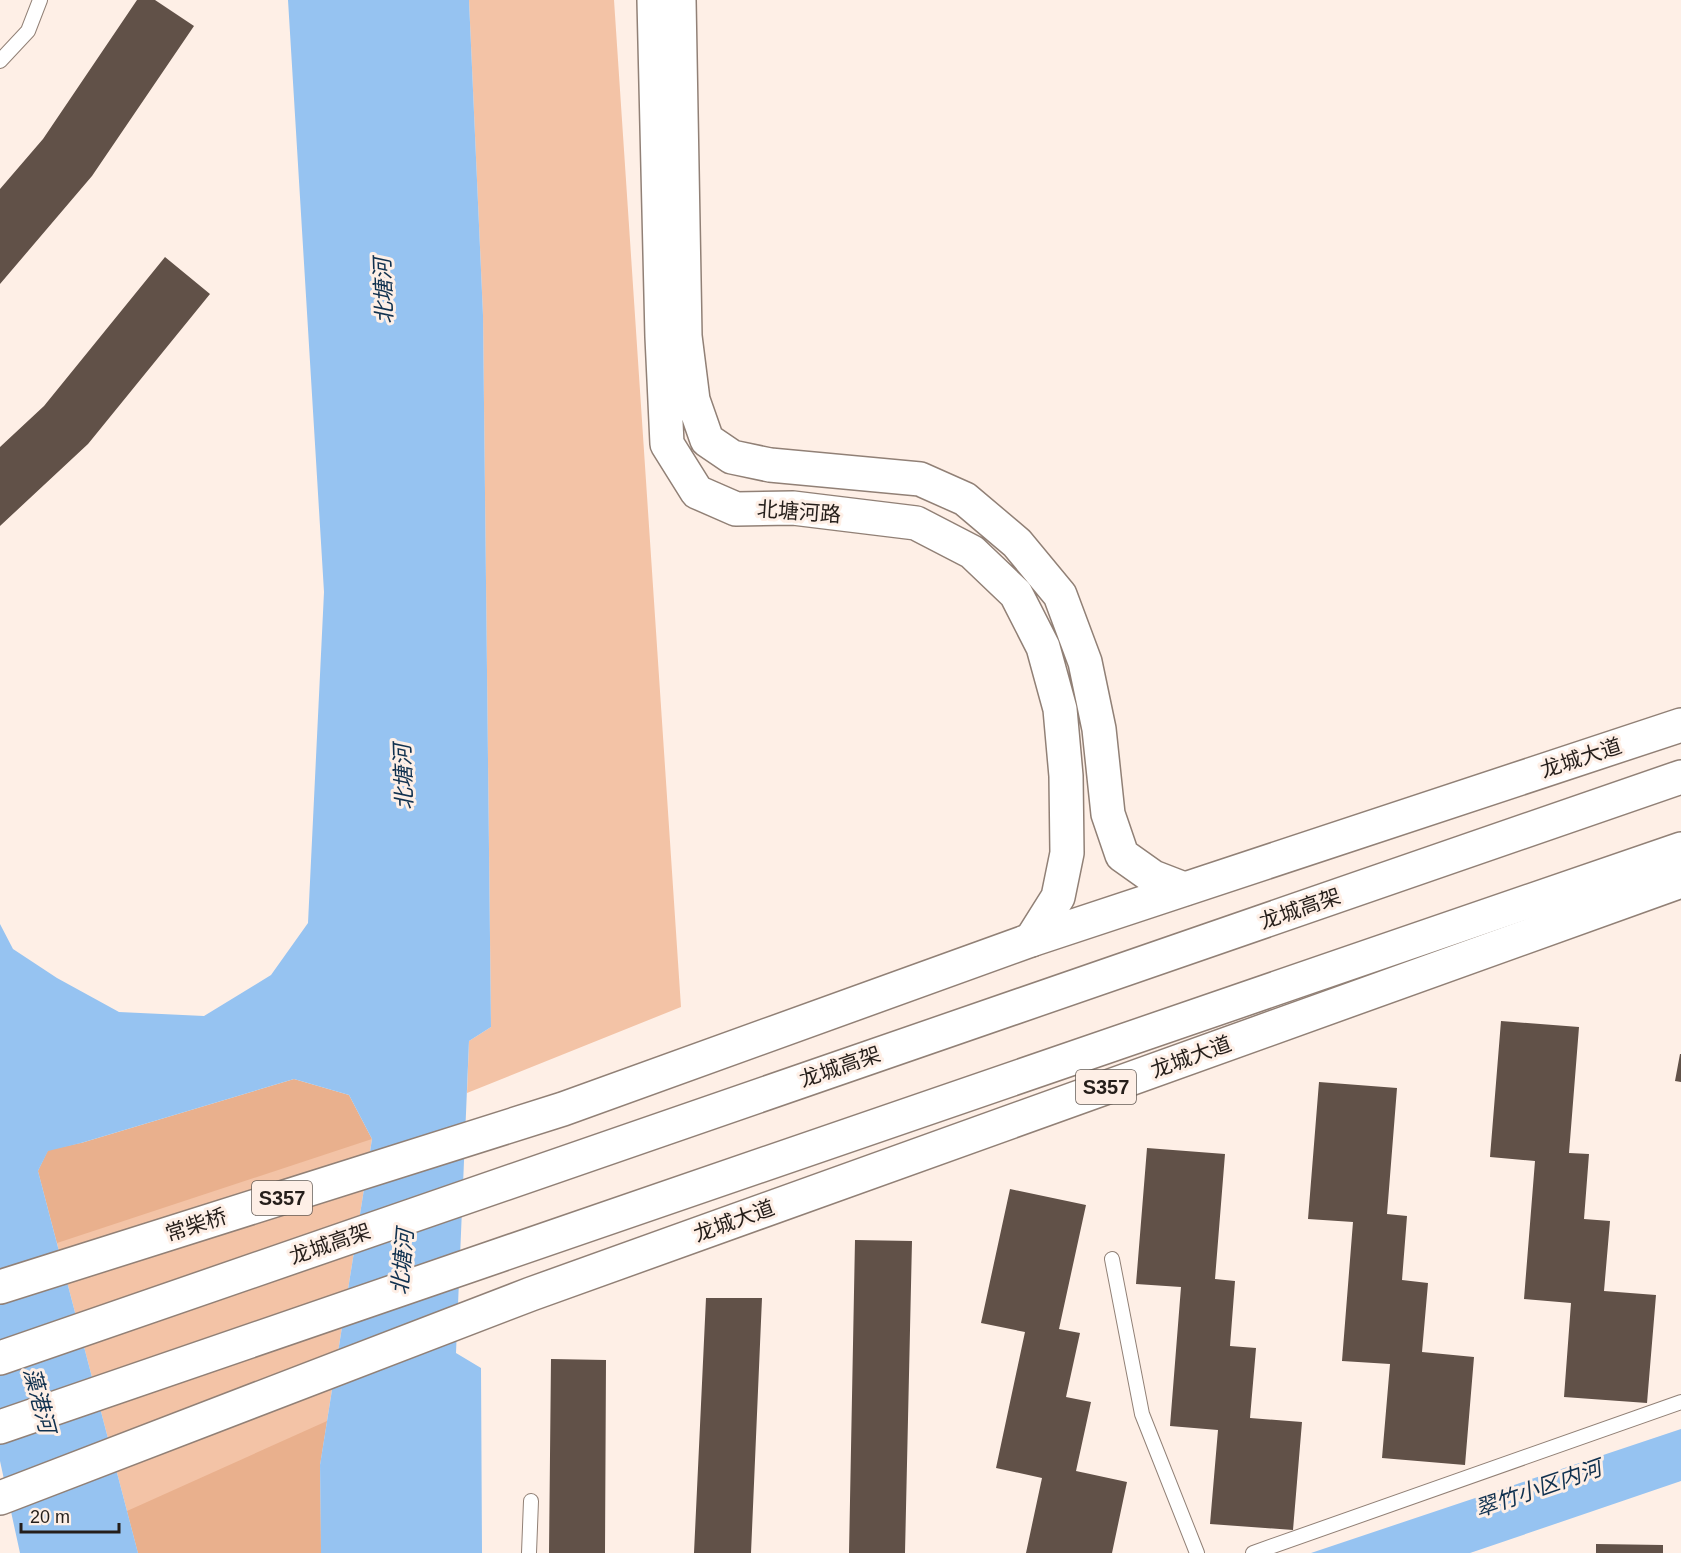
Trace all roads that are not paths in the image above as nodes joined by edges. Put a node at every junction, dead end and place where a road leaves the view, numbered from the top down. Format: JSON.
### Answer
{"nodes":[{"id":1,"x":40,"y":0,"type":"edge"},
{"id":2,"x":654,"y":0,"type":"edge"},
{"id":3,"x":680,"y":0,"type":"edge"},
{"id":4,"x":0,"y":61,"type":"edge"},
{"id":5,"x":1681,"y":724,"type":"edge"},
{"id":6,"x":1681,"y":777,"type":"edge"},
{"id":7,"x":1681,"y":849,"type":"edge"},
{"id":8,"x":1681,"y":880,"type":"edge"},
{"id":9,"x":1184,"y":890,"type":"junction"},
{"id":10,"x":1031,"y":940,"type":"junction"},
{"id":11,"x":563,"y":1109,"type":"joint"},
{"id":12,"x":1112,"y":1258,"type":"dead end"},
{"id":13,"x":0,"y":1287,"type":"edge"},
{"id":14,"x":0,"y":1358,"type":"edge"},
{"id":15,"x":1681,"y":1402,"type":"edge"},
{"id":16,"x":0,"y":1427,"type":"edge"},
{"id":17,"x":0,"y":1498,"type":"edge"},
{"id":18,"x":531,"y":1501,"type":"dead end"},
{"id":19,"x":529,"y":1553,"type":"edge"},
{"id":20,"x":1197,"y":1553,"type":"edge"},
{"id":21,"x":1253,"y":1553,"type":"edge"}],
"edges":[{"from":1,"to":4,"type":"lane"},
{"from":2,"to":10,"type":"main road","name":"北塘河路"},
{"from":3,"to":9,"type":"main road","name":"北塘河路"},
{"from":5,"to":9,"type":"main road","name":"龙城大道","number":"S357"},
{"from":6,"to":14,"type":"main road","name":"龙城高架"},
{"from":7,"to":16,"type":"main road"},
{"from":8,"to":17,"type":"main road","name":"龙城大道","number":"S357"},
{"from":9,"to":10,"type":"main road","name":"龙城大道","number":"S357"},
{"from":10,"to":11,"type":"main road","name":"龙城大道","number":"S357"},
{"from":11,"to":13,"type":"main road","name":"常柴桥","number":"S357"},
{"from":12,"to":20,"type":"lane"},
{"from":15,"to":21,"type":"lane"},
{"from":18,"to":19,"type":"lane"}]}
